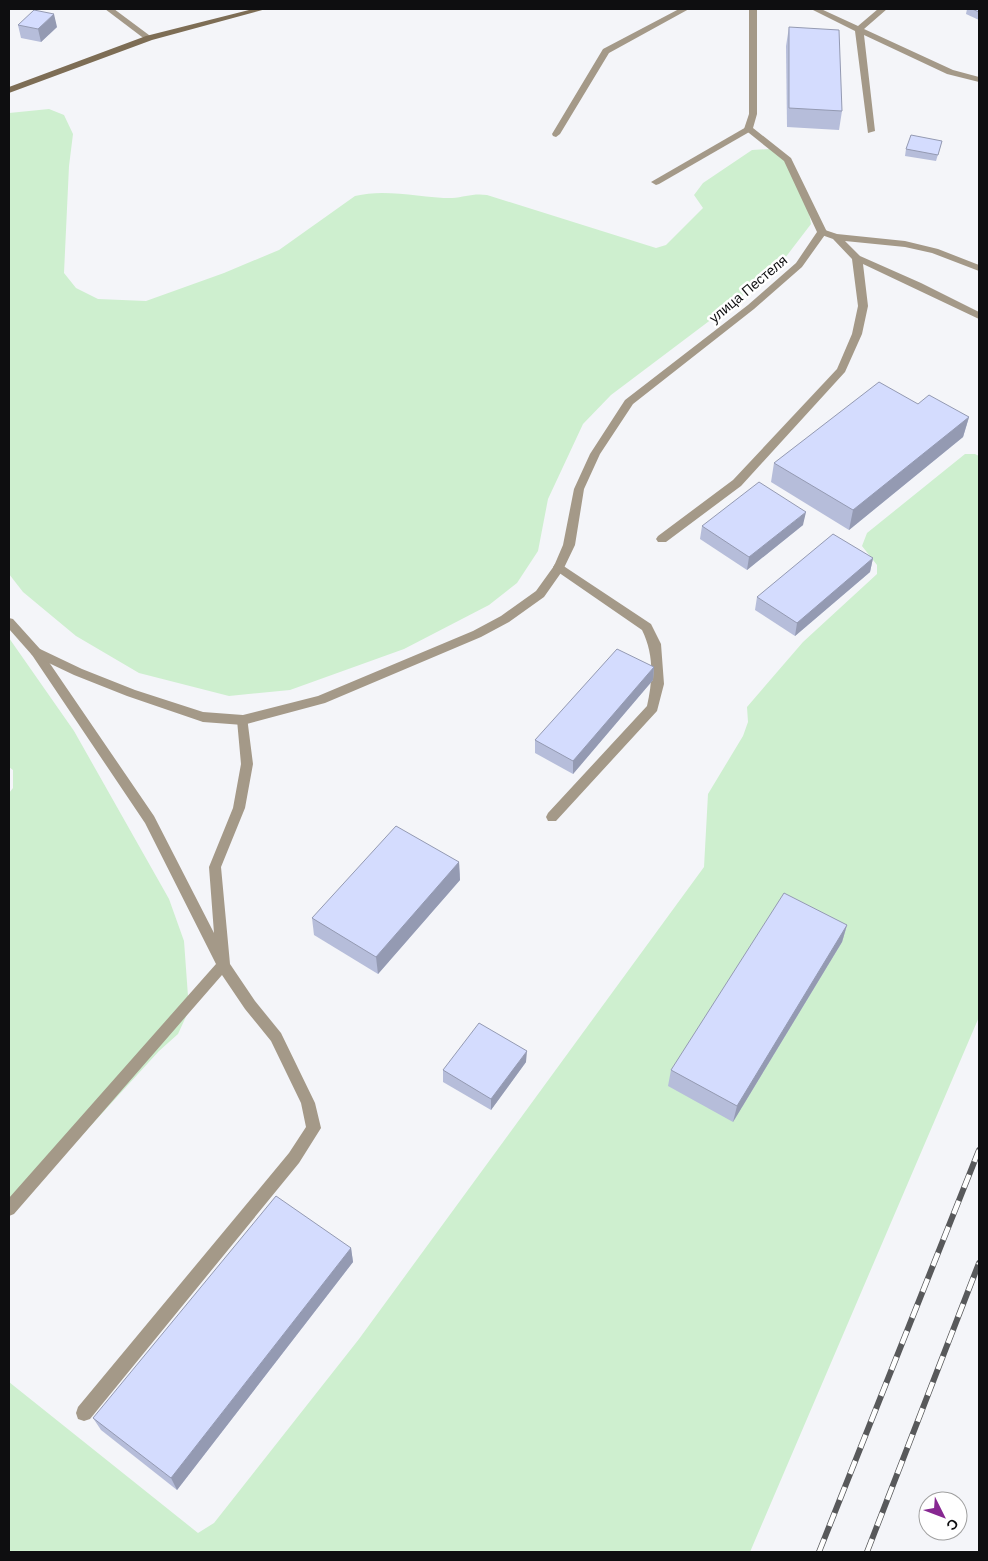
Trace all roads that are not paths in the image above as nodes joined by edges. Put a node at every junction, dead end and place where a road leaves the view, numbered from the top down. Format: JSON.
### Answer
{"nodes":[{"id":1,"x":109,"y":9,"type":"edge"},
{"id":2,"x":262,"y":9,"type":"edge"},
{"id":3,"x":685,"y":9,"type":"edge"},
{"id":4,"x":754,"y":9,"type":"edge"},
{"id":5,"x":815,"y":9,"type":"edge"},
{"id":6,"x":883,"y":9,"type":"edge"},
{"id":7,"x":859,"y":29,"type":"junction"},
{"id":8,"x":149,"y":38,"type":"junction"},
{"id":9,"x":979,"y":80,"type":"edge"},
{"id":10,"x":9,"y":90,"type":"edge"},
{"id":11,"x":748,"y":129,"type":"junction"},
{"id":12,"x":871,"y":131,"type":"dead end"},
{"id":13,"x":556,"y":134,"type":"dead end"},
{"id":14,"x":656,"y":182,"type":"dead end"},
{"id":15,"x":822,"y":232,"type":"junction"},
{"id":16,"x":836,"y":237,"type":"junction"},
{"id":17,"x":857,"y":258,"type":"junction"},
{"id":18,"x":979,"y":268,"type":"edge"},
{"id":19,"x":979,"y":316,"type":"edge"},
{"id":20,"x":662,"y":540,"type":"dead end"},
{"id":21,"x":559,"y":567,"type":"junction"},
{"id":22,"x":9,"y":622,"type":"edge"},
{"id":23,"x":36,"y":652,"type":"junction"},
{"id":24,"x":243,"y":720,"type":"junction"},
{"id":25,"x":552,"y":817,"type":"dead end"},
{"id":26,"x":223,"y":965,"type":"junction"},
{"id":27,"x":9,"y":1209,"type":"edge"},
{"id":28,"x":84,"y":1413,"type":"dead end"}],
"edges":[{"from":1,"to":8,"type":"street"},
{"from":2,"to":8,"type":"main road"},
{"from":3,"to":13,"type":"street"},
{"from":4,"to":11,"type":"street"},
{"from":5,"to":7,"type":"street"},
{"from":6,"to":7,"type":"street"},
{"from":7,"to":9,"type":"street"},
{"from":7,"to":12,"type":"street"},
{"from":8,"to":10,"type":"main road"},
{"from":11,"to":14,"type":"street"},
{"from":11,"to":15,"type":"street"},
{"from":15,"to":16,"type":"street"},
{"from":15,"to":21,"type":"street","name":"улица Пестеля"},
{"from":16,"to":17,"type":"street"},
{"from":16,"to":18,"type":"street"},
{"from":17,"to":19,"type":"street"},
{"from":17,"to":20,"type":"street"},
{"from":21,"to":24,"type":"street","name":"улица Пестеля"},
{"from":21,"to":25,"type":"street"},
{"from":22,"to":23,"type":"street"},
{"from":23,"to":24,"type":"street","name":"улица Пестеля"},
{"from":23,"to":26,"type":"street"},
{"from":24,"to":26,"type":"street"},
{"from":26,"to":27,"type":"street"},
{"from":26,"to":28,"type":"street"}]}
